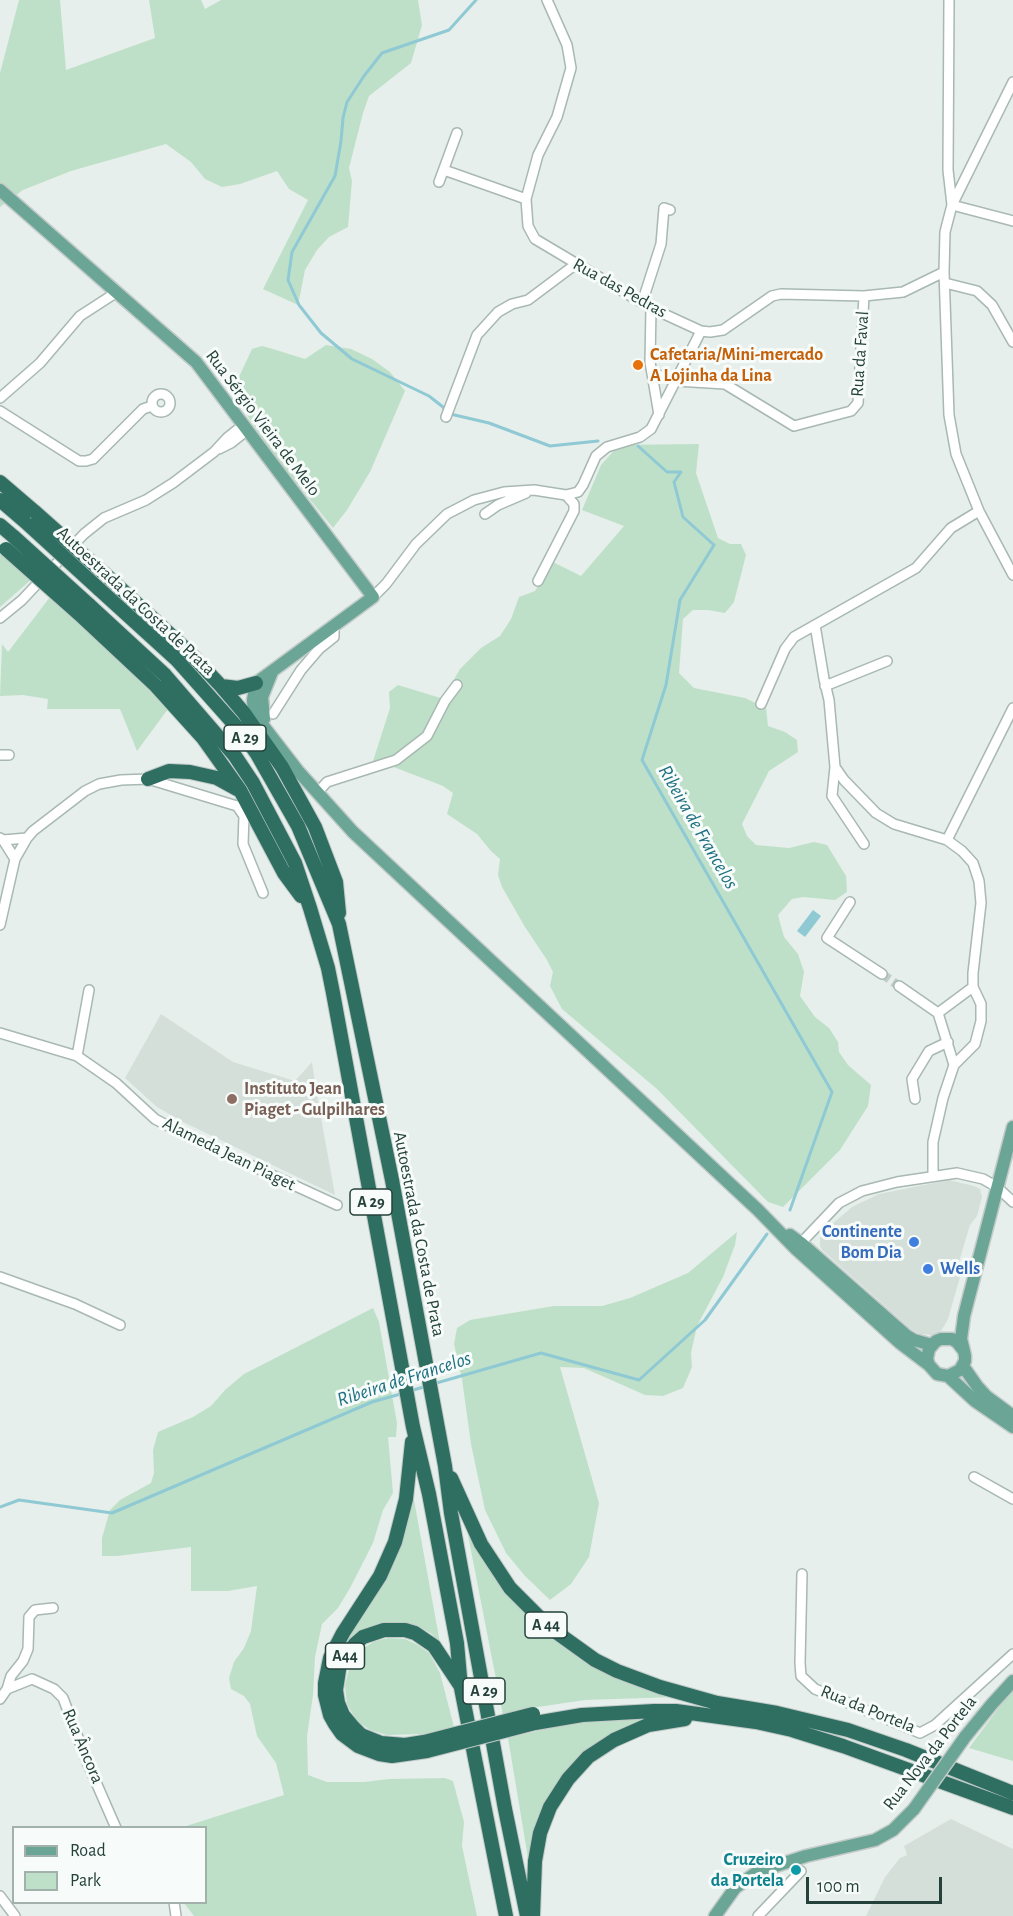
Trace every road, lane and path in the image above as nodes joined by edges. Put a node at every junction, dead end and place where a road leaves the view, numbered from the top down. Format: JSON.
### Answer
{"nodes":[{"id":1,"x":547,"y":0,"type":"edge"},
{"id":2,"x":949,"y":0,"type":"edge"},
{"id":3,"x":1013,"y":82,"type":"edge"},
{"id":4,"x":457,"y":133,"type":"dead end"},
{"id":5,"x":444,"y":170,"type":"junction"},
{"id":6,"x":439,"y":182,"type":"dead end"},
{"id":7,"x":0,"y":190,"type":"edge"},
{"id":8,"x":526,"y":199,"type":"junction"},
{"id":9,"x":952,"y":205,"type":"junction"},
{"id":10,"x":670,"y":210,"type":"dead end"},
{"id":11,"x":1013,"y":221,"type":"edge"},
{"id":12,"x":576,"y":264,"type":"junction"},
{"id":13,"x":944,"y":273,"type":"junction"},
{"id":14,"x":945,"y":283,"type":"junction"},
{"id":15,"x":117,"y":292,"type":"junction"},
{"id":16,"x":864,"y":296,"type":"junction"},
{"id":17,"x":646,"y":305,"type":"junction"},
{"id":18,"x":701,"y":331,"type":"junction"},
{"id":19,"x":1013,"y":342,"type":"edge"},
{"id":20,"x":652,"y":373,"type":"junction"},
{"id":21,"x":676,"y":381,"type":"junction"},
{"id":22,"x":0,"y":398,"type":"edge"},
{"id":23,"x":152,"y":406,"type":"dead end"},
{"id":24,"x":0,"y":411,"type":"edge"},
{"id":25,"x":233,"y":412,"type":"junction"},
{"id":26,"x":447,"y":414,"type":"dead end"},
{"id":27,"x":659,"y":415,"type":"junction"},
{"id":28,"x":245,"y":428,"type":"junction"},
{"id":29,"x":229,"y":440,"type":"junction"},
{"id":30,"x":256,"y":444,"type":"junction"},
{"id":31,"x":0,"y":482,"type":"edge"},
{"id":32,"x":534,"y":490,"type":"junction"},
{"id":33,"x":566,"y":495,"type":"junction"},
{"id":34,"x":0,"y":500,"type":"edge"},
{"id":35,"x":979,"y":511,"type":"junction"},
{"id":36,"x":485,"y":514,"type":"dead end"},
{"id":37,"x":32,"y":519,"type":"junction"},
{"id":38,"x":0,"y":525,"type":"edge"},
{"id":39,"x":4,"y":544,"type":"edge"},
{"id":40,"x":1013,"y":575,"type":"edge"},
{"id":41,"x":538,"y":581,"type":"dead end"},
{"id":42,"x":373,"y":597,"type":"junction"},
{"id":43,"x":83,"y":609,"type":"junction"},
{"id":44,"x":0,"y":618,"type":"edge"},
{"id":45,"x":815,"y":625,"type":"junction"},
{"id":46,"x":334,"y":626,"type":"junction"},
{"id":47,"x":887,"y":661,"type":"dead end"},
{"id":48,"x":272,"y":672,"type":"junction"},
{"id":49,"x":256,"y":683,"type":"junction"},
{"id":50,"x":457,"y":685,"type":"dead end"},
{"id":51,"x":221,"y":686,"type":"junction"},
{"id":52,"x":825,"y":686,"type":"junction"},
{"id":53,"x":761,"y":704,"type":"dead end"},
{"id":54,"x":1013,"y":708,"type":"edge"},
{"id":55,"x":273,"y":714,"type":"dead end"},
{"id":56,"x":265,"y":726,"type":"junction"},
{"id":57,"x":835,"y":767,"type":"junction"},
{"id":58,"x":148,"y":779,"type":"junction"},
{"id":59,"x":240,"y":790,"type":"junction"},
{"id":60,"x":317,"y":793,"type":"junction"},
{"id":61,"x":27,"y":838,"type":"junction"},
{"id":62,"x":2,"y":839,"type":"edge"},
{"id":63,"x":947,"y":840,"type":"junction"},
{"id":64,"x":864,"y":844,"type":"dead end"},
{"id":65,"x":15,"y":859,"type":"junction"},
{"id":66,"x":263,"y":893,"type":"dead end"},
{"id":67,"x":850,"y":902,"type":"dead end"},
{"id":68,"x":310,"y":908,"type":"junction"},
{"id":69,"x":339,"y":924,"type":"junction"},
{"id":70,"x":0,"y":925,"type":"edge"},
{"id":71,"x":882,"y":974,"type":"tunnel mouth"},
{"id":72,"x":899,"y":986,"type":"tunnel mouth"},
{"id":73,"x":973,"y":987,"type":"junction"},
{"id":74,"x":89,"y":990,"type":"dead end"},
{"id":75,"x":938,"y":1013,"type":"junction"},
{"id":76,"x":0,"y":1032,"type":"edge"},
{"id":77,"x":948,"y":1041,"type":"junction"},
{"id":78,"x":77,"y":1056,"type":"junction"},
{"id":79,"x":954,"y":1065,"type":"junction"},
{"id":80,"x":915,"y":1099,"type":"dead end"},
{"id":81,"x":1013,"y":1127,"type":"edge"},
{"id":82,"x":933,"y":1175,"type":"junction"},
{"id":83,"x":997,"y":1187,"type":"junction"},
{"id":84,"x":1013,"y":1202,"type":"edge"},
{"id":85,"x":337,"y":1205,"type":"dead end"},
{"id":86,"x":771,"y":1223,"type":"junction"},
{"id":87,"x":801,"y":1243,"type":"junction"},
{"id":88,"x":0,"y":1277,"type":"edge"},
{"id":89,"x":964,"y":1316,"type":"junction"},
{"id":90,"x":120,"y":1325,"type":"dead end"},
{"id":91,"x":945,"y":1339,"type":"junction"},
{"id":92,"x":932,"y":1345,"type":"junction"},
{"id":93,"x":964,"y":1352,"type":"junction"},
{"id":94,"x":929,"y":1365,"type":"junction"},
{"id":95,"x":963,"y":1366,"type":"junction"},
{"id":96,"x":948,"y":1376,"type":"junction"},
{"id":97,"x":1013,"y":1416,"type":"edge"},
{"id":98,"x":413,"y":1427,"type":"junction"},
{"id":99,"x":1013,"y":1427,"type":"edge"},
{"id":100,"x":445,"y":1466,"type":"junction"},
{"id":101,"x":974,"y":1477,"type":"dead end"},
{"id":102,"x":1013,"y":1499,"type":"edge"},
{"id":103,"x":802,"y":1574,"type":"dead end"},
{"id":104,"x":53,"y":1608,"type":"dead end"},
{"id":105,"x":1013,"y":1654,"type":"edge"},
{"id":106,"x":23,"y":1661,"type":"junction"},
{"id":107,"x":32,"y":1679,"type":"junction"},
{"id":108,"x":1013,"y":1681,"type":"edge"},
{"id":109,"x":462,"y":1688,"type":"junction"},
{"id":110,"x":7,"y":1689,"type":"junction"},
{"id":111,"x":0,"y":1699,"type":"edge"},
{"id":112,"x":717,"y":1703,"type":"junction"},
{"id":113,"x":701,"y":1716,"type":"junction"},
{"id":114,"x":534,"y":1719,"type":"junction"},
{"id":115,"x":425,"y":1746,"type":"junction"},
{"id":116,"x":961,"y":1771,"type":"junction"},
{"id":117,"x":1013,"y":1786,"type":"edge"},
{"id":118,"x":1013,"y":1793,"type":"edge"},
{"id":119,"x":1013,"y":1810,"type":"edge"},
{"id":120,"x":116,"y":1826,"type":"edge"},
{"id":121,"x":801,"y":1871,"type":"dead end"},
{"id":122,"x":0,"y":1896,"type":"edge"},
{"id":123,"x":10,"y":1903,"type":"edge"},
{"id":124,"x":15,"y":1916,"type":"edge"},
{"id":125,"x":506,"y":1916,"type":"edge"},
{"id":126,"x":527,"y":1916,"type":"edge"},
{"id":127,"x":533,"y":1916,"type":"edge"},
{"id":128,"x":715,"y":1916,"type":"edge"},
{"id":129,"x":758,"y":1916,"type":"edge"}],
"edges":[{"from":1,"to":8,"type":"street","name":"Rua das Pedras"},
{"from":2,"to":9,"type":"street"},
{"from":3,"to":9,"type":"street"},
{"from":4,"to":5,"type":"street"},
{"from":5,"to":6,"type":"street"},
{"from":5,"to":8,"type":"street"},
{"from":7,"to":15,"type":"main road","name":"Rua Sérgio Vieira de Melo"},
{"from":8,"to":12,"type":"street","name":"Rua das Pedras"},
{"from":9,"to":11,"type":"street"},
{"from":9,"to":13,"type":"street"},
{"from":10,"to":17,"type":"street"},
{"from":12,"to":17,"type":"street","name":"Rua das Pedras"},
{"from":12,"to":26,"type":"street"},
{"from":13,"to":14,"type":"street"},
{"from":13,"to":16,"type":"street"},
{"from":14,"to":19,"type":"street"},
{"from":14,"to":35,"type":"street"},
{"from":15,"to":22,"type":"street"},
{"from":15,"to":25,"type":"main road","name":"Rua Sérgio Vieira de Melo"},
{"from":16,"to":18,"type":"street"},
{"from":16,"to":21,"type":"street","name":"Rua da Faval"},
{"from":17,"to":18,"type":"street","name":"Rua das Pedras"},
{"from":17,"to":20,"type":"street"},
{"from":18,"to":21,"type":"street"},
{"from":20,"to":21,"type":"street","name":"Rua da Faval"},
{"from":20,"to":27,"type":"street"},
{"from":21,"to":27,"type":"street"},
{"from":23,"to":24,"type":"street"},
{"from":25,"to":28,"type":"main road","name":"Rua Sérgio Vieira de Melo"},
{"from":25,"to":29,"type":"street"},
{"from":27,"to":33,"type":"street"},
{"from":28,"to":29,"type":"street"},
{"from":28,"to":30,"type":"main road","name":"Rua Sérgio Vieira de Melo"},
{"from":29,"to":30,"type":"street"},
{"from":29,"to":44,"type":"street"},
{"from":30,"to":42,"type":"main road","name":"Rua Sérgio Vieira de Melo"},
{"from":31,"to":37,"type":"highway","number":"A 29"},
{"from":32,"to":33,"type":"street"},
{"from":32,"to":36,"type":"street"},
{"from":32,"to":42,"type":"street"},
{"from":33,"to":41,"type":"street"},
{"from":34,"to":37,"type":"highway","name":"Autoestrada da Costa de Prata","number":"A 29"},
{"from":35,"to":40,"type":"street"},
{"from":35,"to":45,"type":"street"},
{"from":37,"to":51,"type":"highway","number":"A 29","bridge":true},
{"from":37,"to":69,"type":"highway","name":"Autoestrada da Costa de Prata","number":"A 29","bridge":true},
{"from":38,"to":39,"type":"highway","number":"A 29"},
{"from":39,"to":43,"type":"highway","number":"A 29","bridge":true},
{"from":42,"to":46,"type":"main road"},
{"from":43,"to":59,"type":"highway","number":"A 29"},
{"from":43,"to":68,"type":"highway","name":"Autoestrada da Costa de Prata","number":"A 29"},
{"from":45,"to":52,"type":"street"},
{"from":45,"to":53,"type":"street"},
{"from":46,"to":48,"type":"main road"},
{"from":46,"to":55,"type":"street"},
{"from":47,"to":52,"type":"street"},
{"from":48,"to":49,"type":"main road"},
{"from":48,"to":56,"type":"main road"},
{"from":49,"to":51,"type":"highway"},
{"from":49,"to":56,"type":"main road"},
{"from":50,"to":60,"type":"street"},
{"from":51,"to":69,"type":"highway","number":"A 29"},
{"from":52,"to":57,"type":"street"},
{"from":54,"to":63,"type":"street"},
{"from":56,"to":60,"type":"main road"},
{"from":57,"to":63,"type":"street"},
{"from":57,"to":64,"type":"street"},
{"from":58,"to":59,"type":"highway"},
{"from":58,"to":61,"type":"street"},
{"from":58,"to":66,"type":"street"},
{"from":59,"to":68,"type":"highway","number":"A 29"},
{"from":60,"to":86,"type":"main road"},
{"from":61,"to":62,"type":"street"},
{"from":61,"to":65,"type":"street"},
{"from":62,"to":65,"type":"street"},
{"from":63,"to":73,"type":"street"},
{"from":65,"to":70,"type":"street"},
{"from":67,"to":71,"type":"street"},
{"from":68,"to":98,"type":"highway","name":"Autoestrada da Costa de Prata","number":"A 29"},
{"from":69,"to":100,"type":"highway","name":"Autoestrada da Costa de Prata","number":"A 29"},
{"from":72,"to":75,"type":"street"},
{"from":73,"to":75,"type":"street"},
{"from":73,"to":79,"type":"street"},
{"from":74,"to":78,"type":"street"},
{"from":75,"to":77,"type":"street"},
{"from":76,"to":78,"type":"street","name":"Alameda Jean Piaget"},
{"from":77,"to":79,"type":"street"},
{"from":77,"to":80,"type":"street"},
{"from":78,"to":85,"type":"street","name":"Alameda Jean Piaget"},
{"from":79,"to":82,"type":"street"},
{"from":81,"to":83,"type":"main road"},
{"from":82,"to":83,"type":"street"},
{"from":82,"to":87,"type":"street"},
{"from":83,"to":84,"type":"street"},
{"from":83,"to":89,"type":"main road"},
{"from":86,"to":87,"type":"main road"},
{"from":86,"to":94,"type":"main road"},
{"from":87,"to":92,"type":"main road"},
{"from":88,"to":90,"type":"street"},
{"from":89,"to":91,"type":"main road"},
{"from":89,"to":93,"type":"main road"},
{"from":91,"to":92,"type":"main road"},
{"from":91,"to":93,"type":"main road"},
{"from":92,"to":94,"type":"main road"},
{"from":93,"to":95,"type":"main road"},
{"from":94,"to":96,"type":"main road"},
{"from":95,"to":96,"type":"main road"},
{"from":95,"to":97,"type":"main road"},
{"from":96,"to":99,"type":"main road"},
{"from":98,"to":109,"type":"highway","name":"Autoestrada da Costa de Prata","number":"A 29"},
{"from":98,"to":115,"type":"highway"},
{"from":100,"to":112,"type":"highway","number":"A 44"},
{"from":100,"to":126,"type":"highway","name":"Autoestrada da Costa de Prata","number":"A 29"},
{"from":101,"to":102,"type":"street"},
{"from":103,"to":105,"type":"street","name":"Rua da Portela"},
{"from":104,"to":106,"type":"street"},
{"from":106,"to":107,"type":"street"},
{"from":106,"to":110,"type":"street"},
{"from":107,"to":110,"type":"street"},
{"from":107,"to":120,"type":"street","name":"Rua Âncora"},
{"from":108,"to":128,"type":"main road","name":"Rua Nova da Portela","bridge":true},
{"from":109,"to":115,"type":"highway","number":"A44"},
{"from":109,"to":125,"type":"highway","name":"Autoestrada da Costa de Prata","number":"A 29"},
{"from":110,"to":111,"type":"street"},
{"from":112,"to":114,"type":"highway"},
{"from":112,"to":116,"type":"highway","number":"A 44"},
{"from":113,"to":114,"type":"highway"},
{"from":113,"to":119,"type":"highway"},
{"from":113,"to":127,"type":"highway"},
{"from":114,"to":115,"type":"highway","bridge":true},
{"from":116,"to":117,"type":"highway"},
{"from":116,"to":118,"type":"highway","number":"A 44"},
{"from":121,"to":129,"type":"street"},
{"from":122,"to":123,"type":"street"},
{"from":123,"to":124,"type":"street"}]}
